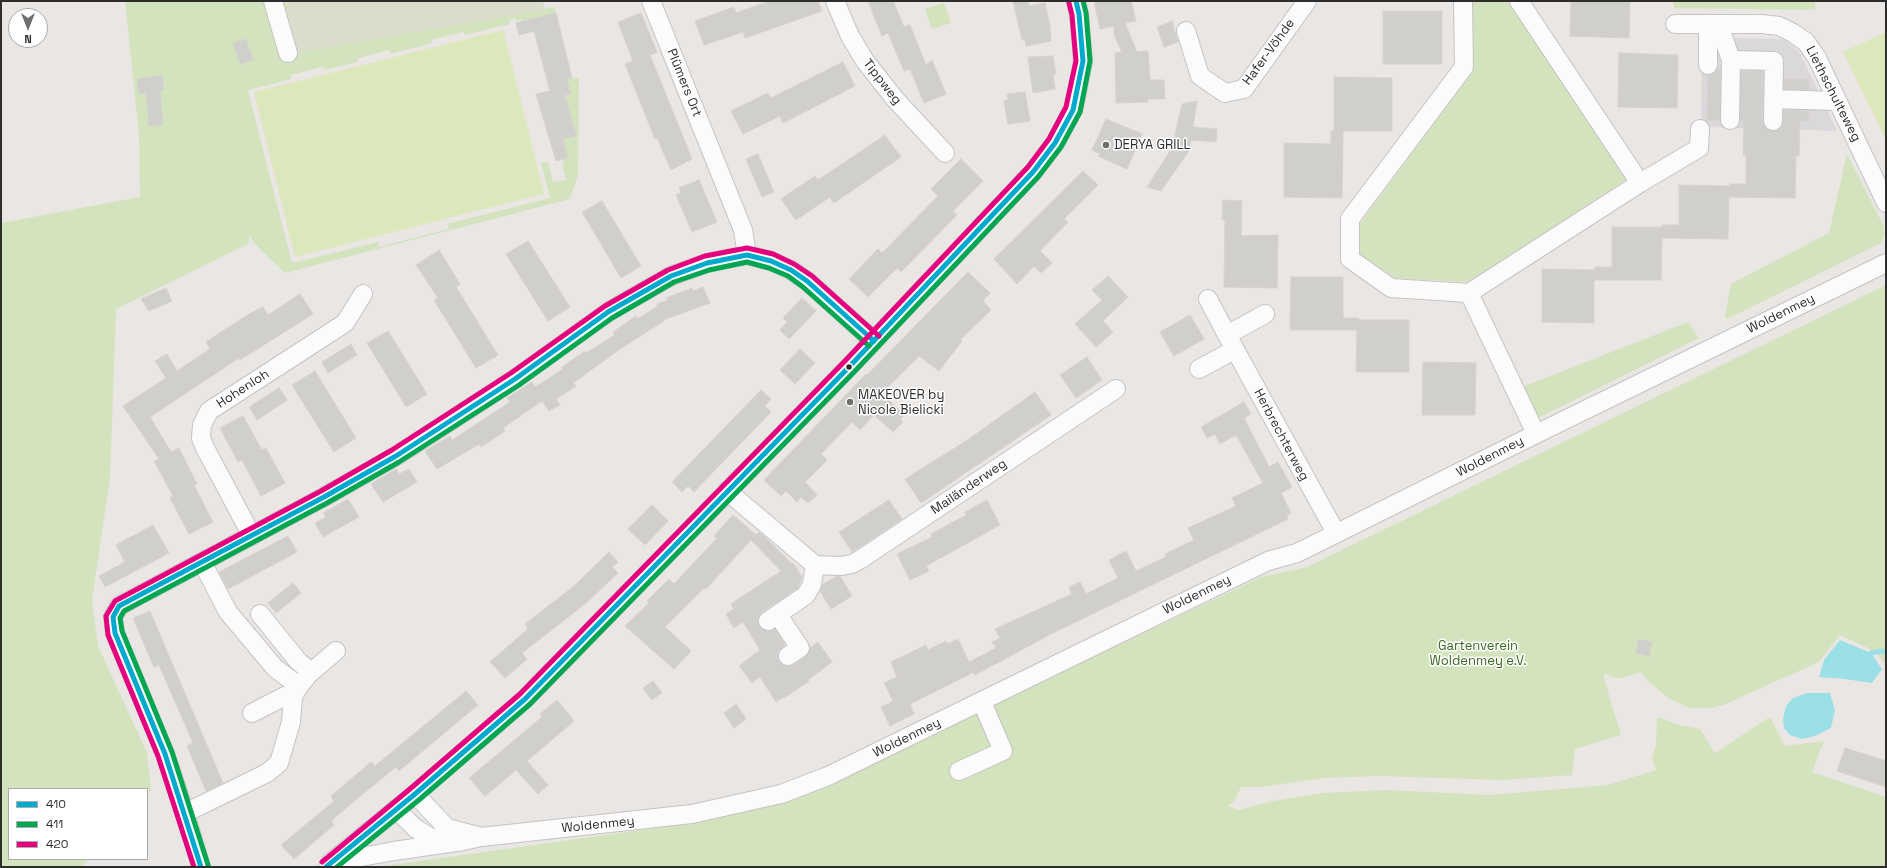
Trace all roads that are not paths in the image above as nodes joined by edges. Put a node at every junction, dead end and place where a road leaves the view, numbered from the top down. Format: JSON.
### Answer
{"nodes":[{"id":1,"x":273,"y":1,"type":"edge"},
{"id":2,"x":651,"y":1,"type":"edge"},
{"id":3,"x":836,"y":1,"type":"edge"},
{"id":4,"x":1076,"y":1,"type":"edge"},
{"id":5,"x":1306,"y":1,"type":"edge"},
{"id":6,"x":1463,"y":1,"type":"edge"},
{"id":7,"x":1519,"y":1,"type":"edge"},
{"id":8,"x":1675,"y":24,"type":"dead end"},
{"id":9,"x":1713,"y":25,"type":"junction"},
{"id":10,"x":1186,"y":31,"type":"dead end"},
{"id":11,"x":288,"y":53,"type":"dead end"},
{"id":12,"x":1730,"y":60,"type":"junction"},
{"id":13,"x":1708,"y":65,"type":"dead end"},
{"id":14,"x":1773,"y":99,"type":"junction"},
{"id":15,"x":1837,"y":101,"type":"junction"},
{"id":16,"x":1730,"y":120,"type":"dead end"},
{"id":17,"x":1773,"y":121,"type":"dead end"},
{"id":18,"x":1700,"y":129,"type":"dead end"},
{"id":19,"x":945,"y":153,"type":"dead end"},
{"id":20,"x":1640,"y":183,"type":"junction"},
{"id":21,"x":1886,"y":203,"type":"edge"},
{"id":22,"x":747,"y":255,"type":"junction"},
{"id":23,"x":1886,"y":263,"type":"edge"},
{"id":24,"x":1469,"y":293,"type":"junction"},
{"id":25,"x":363,"y":294,"type":"dead end"},
{"id":26,"x":1208,"y":299,"type":"dead end"},
{"id":27,"x":1265,"y":314,"type":"dead end"},
{"id":28,"x":874,"y":341,"type":"junction"},
{"id":29,"x":1231,"y":342,"type":"junction"},
{"id":30,"x":1199,"y":369,"type":"dead end"},
{"id":31,"x":1116,"y":389,"type":"dead end"},
{"id":32,"x":1536,"y":434,"type":"junction"},
{"id":33,"x":727,"y":491,"type":"junction"},
{"id":34,"x":1336,"y":533,"type":"junction"},
{"id":35,"x":252,"y":536,"type":"junction"},
{"id":36,"x":202,"y":562,"type":"junction"},
{"id":37,"x":815,"y":565,"type":"junction"},
{"id":38,"x":260,"y":614,"type":"dead end"},
{"id":39,"x":336,"y":651,"type":"dead end"},
{"id":40,"x":788,"y":656,"type":"dead end"},
{"id":41,"x":311,"y":672,"type":"junction"},
{"id":42,"x":296,"y":692,"type":"junction"},
{"id":43,"x":982,"y":702,"type":"junction"},
{"id":44,"x":252,"y":712,"type":"dead end"},
{"id":45,"x":959,"y":771,"type":"dead end"},
{"id":46,"x":415,"y":794,"type":"junction"},
{"id":47,"x":396,"y":809,"type":"junction"},
{"id":48,"x":185,"y":813,"type":"junction"},
{"id":49,"x":481,"y":837,"type":"junction"},
{"id":50,"x":449,"y":843,"type":"junction"},
{"id":51,"x":201,"y":867,"type":"edge"},
{"id":52,"x":327,"y":867,"type":"edge"}],
"edges":[{"from":1,"to":11,"type":"street"},
{"from":2,"to":22,"type":"street","name":"Plümers Ort"},
{"from":3,"to":19,"type":"street","name":"Tippweg"},
{"from":4,"to":28,"type":"street"},
{"from":5,"to":10,"type":"street","name":"Hafer-Vöhde"},
{"from":6,"to":24,"type":"street"},
{"from":7,"to":20,"type":"street"},
{"from":8,"to":9,"type":"street","name":"Liethschulteweg"},
{"from":9,"to":12,"type":"street"},
{"from":9,"to":13,"type":"street"},
{"from":9,"to":15,"type":"street","name":"Liethschulteweg"},
{"from":12,"to":14,"type":"street"},
{"from":12,"to":16,"type":"street"},
{"from":14,"to":15,"type":"street"},
{"from":14,"to":17,"type":"street"},
{"from":15,"to":21,"type":"street","name":"Liethschulteweg"},
{"from":18,"to":20,"type":"street"},
{"from":20,"to":24,"type":"street"},
{"from":22,"to":28,"type":"street"},
{"from":22,"to":35,"type":"street"},
{"from":23,"to":32,"type":"street","name":"Woldenmey"},
{"from":24,"to":32,"type":"street"},
{"from":25,"to":35,"type":"street","name":"Hohenloh"},
{"from":26,"to":29,"type":"street","name":"Herbrechterweg"},
{"from":27,"to":29,"type":"street"},
{"from":28,"to":33,"type":"street"},
{"from":29,"to":30,"type":"street"},
{"from":29,"to":34,"type":"street","name":"Herbrechterweg"},
{"from":31,"to":37,"type":"street","name":"Mailänderweg"},
{"from":32,"to":34,"type":"street","name":"Woldenmey"},
{"from":33,"to":37,"type":"street"},
{"from":33,"to":46,"type":"street"},
{"from":34,"to":43,"type":"street","name":"Woldenmey"},
{"from":35,"to":36,"type":"street"},
{"from":36,"to":42,"type":"street"},
{"from":36,"to":48,"type":"street"},
{"from":37,"to":40,"type":"street"},
{"from":38,"to":41,"type":"street"},
{"from":39,"to":41,"type":"street"},
{"from":41,"to":42,"type":"street"},
{"from":42,"to":44,"type":"street"},
{"from":42,"to":48,"type":"street"},
{"from":43,"to":45,"type":"street"},
{"from":43,"to":49,"type":"street","name":"Woldenmey"},
{"from":46,"to":47,"type":"street"},
{"from":46,"to":49,"type":"street","name":"Woldenmey"},
{"from":47,"to":50,"type":"street","name":"Woldenmey"},
{"from":47,"to":52,"type":"street"},
{"from":48,"to":51,"type":"street"},
{"from":49,"to":50,"type":"street","name":"Woldenmey"},
{"from":50,"to":52,"type":"street","name":"Woldenmey"}]}
